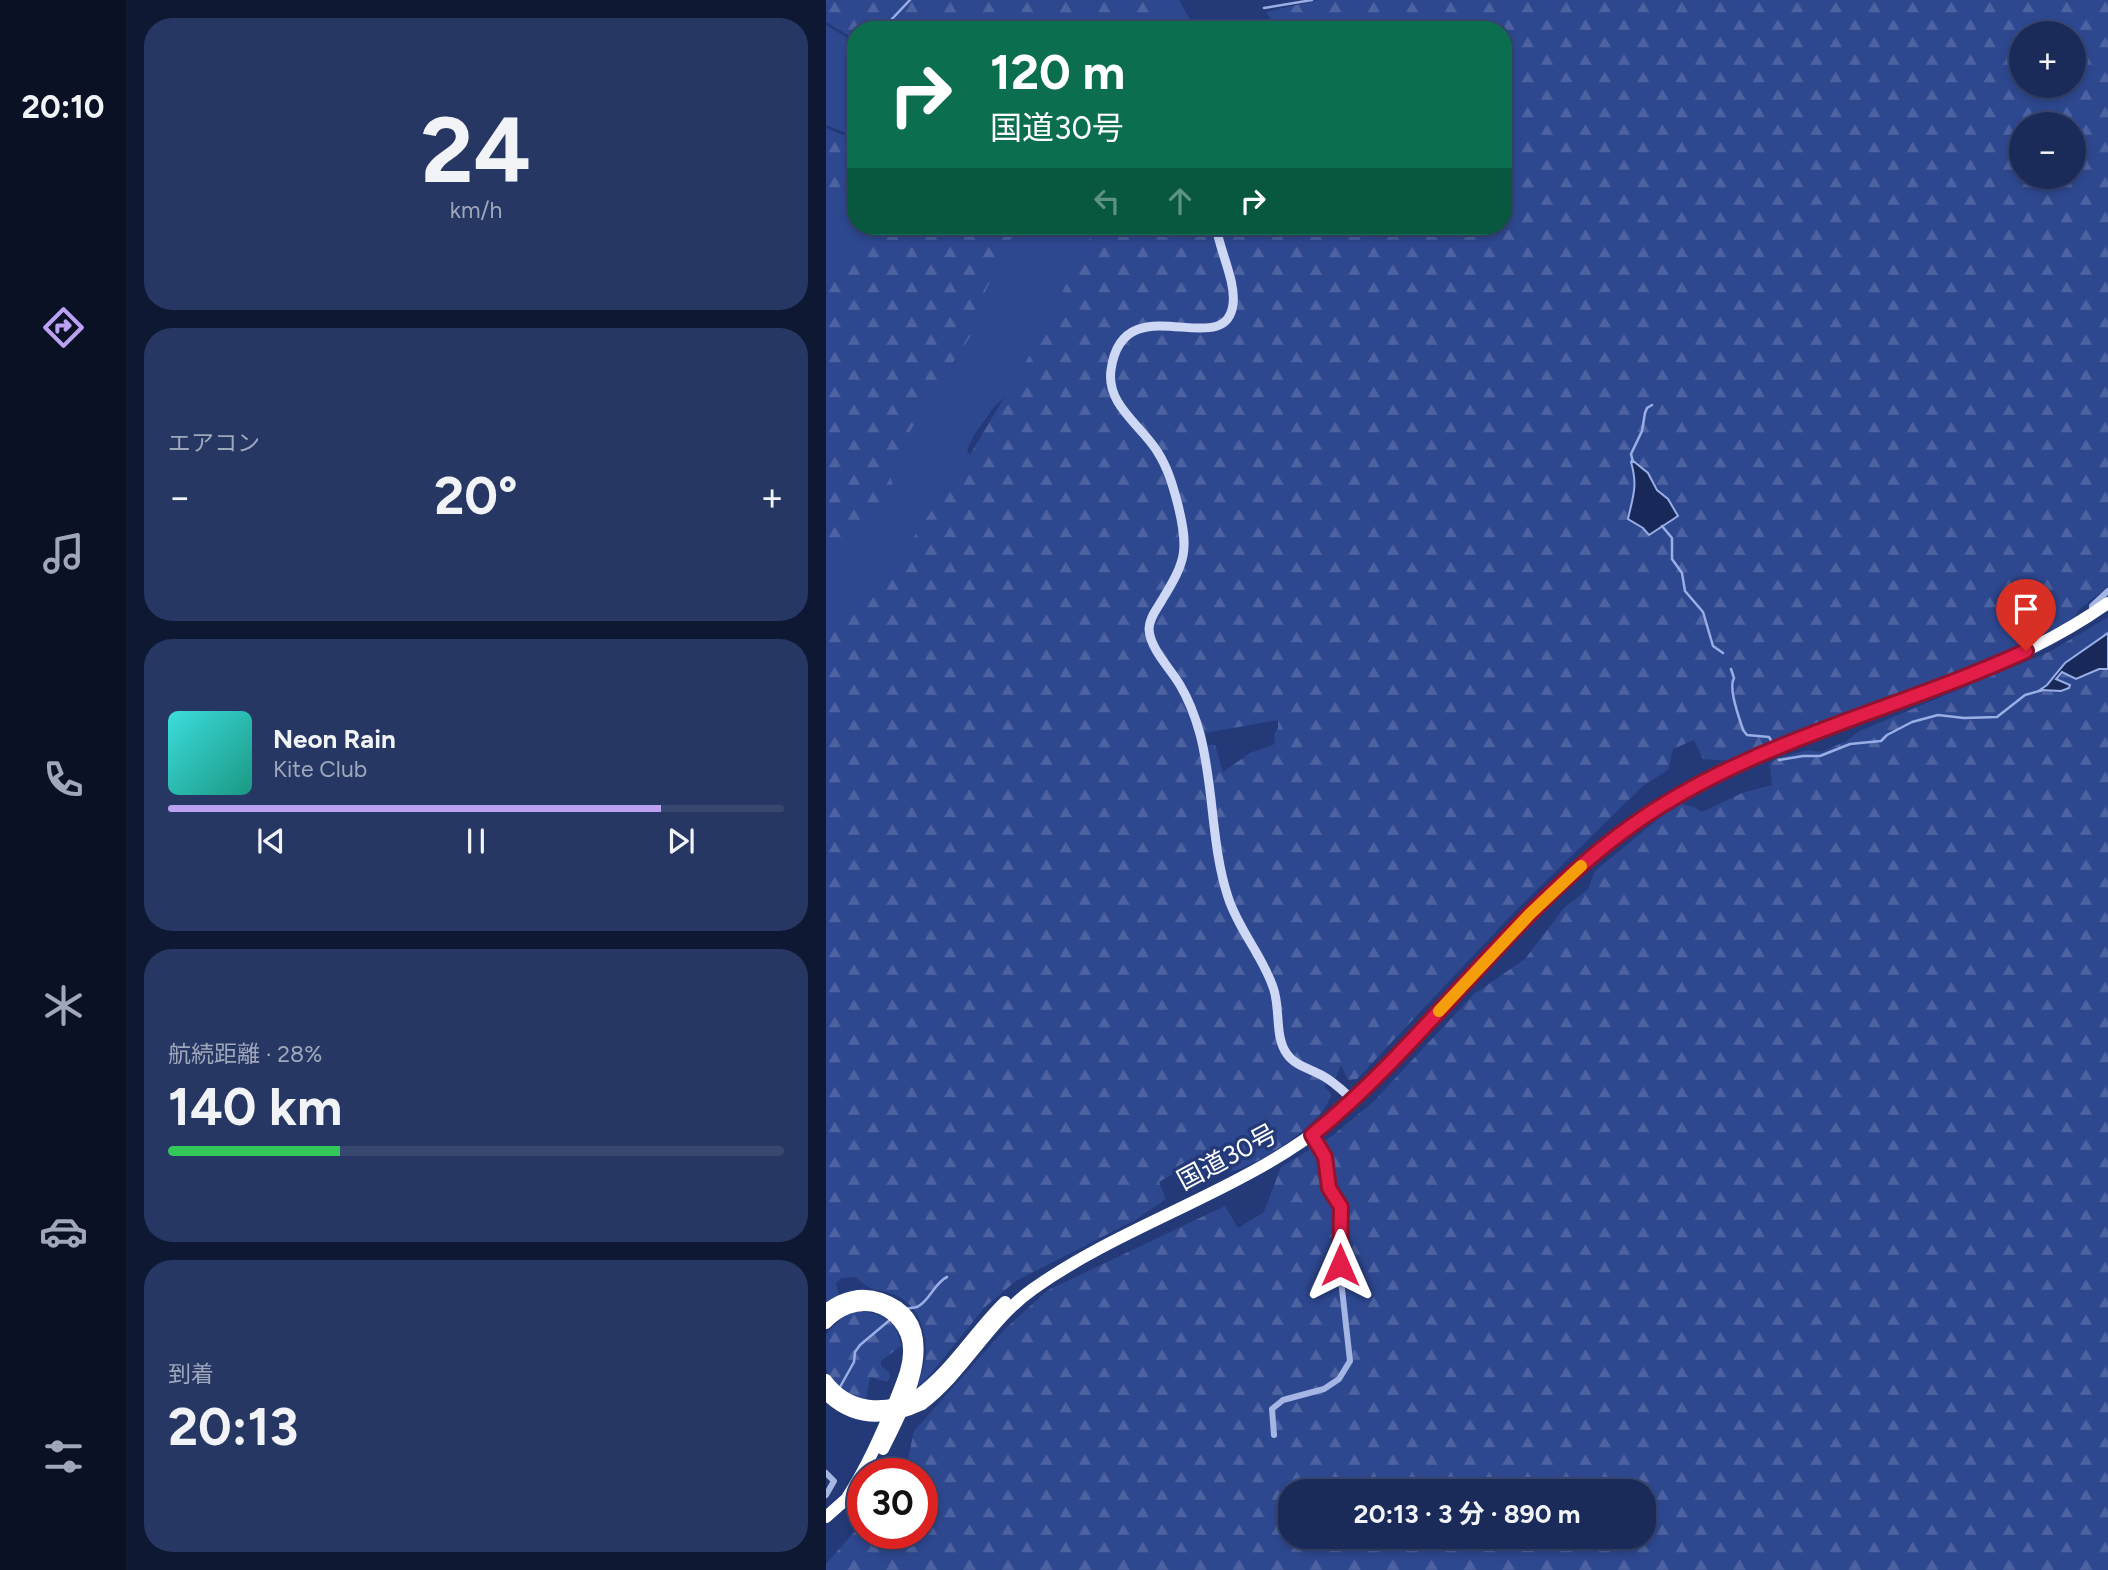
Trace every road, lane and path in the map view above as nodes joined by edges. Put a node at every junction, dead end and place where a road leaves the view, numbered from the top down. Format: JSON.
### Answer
{"nodes":[{"id":1,"x":1218,"y":235,"type":"edge"},
{"id":2,"x":2108,"y":592,"type":"edge"},
{"id":3,"x":2108,"y":603,"type":"edge"},
{"id":4,"x":2092,"y":614,"type":"junction"},
{"id":5,"x":1352,"y":1100,"type":"junction"},
{"id":6,"x":1312,"y":1135,"type":"junction"},
{"id":7,"x":892,"y":1309,"type":"junction"},
{"id":8,"x":826,"y":1310,"type":"edge"},
{"id":9,"x":826,"y":1323,"type":"edge"},
{"id":10,"x":911,"y":1335,"type":"junction"},
{"id":11,"x":826,"y":1380,"type":"edge"},
{"id":12,"x":826,"y":1394,"type":"edge"},
{"id":13,"x":919,"y":1400,"type":"junction"},
{"id":14,"x":1274,"y":1435,"type":"dead end"},
{"id":15,"x":870,"y":1458,"type":"edge"},
{"id":16,"x":878,"y":1458,"type":"edge"},
{"id":17,"x":826,"y":1473,"type":"edge"},
{"id":18,"x":826,"y":1495,"type":"edge"},
{"id":19,"x":847,"y":1499,"type":"edge"},
{"id":20,"x":826,"y":1517,"type":"edge"}],
"edges":[{"from":1,"to":5,"type":"street"},
{"from":2,"to":4,"type":"street"},
{"from":3,"to":4,"type":"highway","name":"国道30号"},
{"from":4,"to":5,"type":"highway","name":"国道30号"},
{"from":5,"to":6,"type":"highway","name":"国道30号"},
{"from":6,"to":13,"type":"highway","name":"国道30号"},
{"from":6,"to":14,"type":"street"},
{"from":7,"to":8,"type":"highway"},
{"from":7,"to":9,"type":"highway"},
{"from":7,"to":10,"type":"highway"},
{"from":10,"to":15,"type":"highway"},
{"from":10,"to":16,"type":"highway"},
{"from":11,"to":13,"type":"highway","name":"国道30号","bridge":true},
{"from":12,"to":13,"type":"highway","name":"国道30号","bridge":true},
{"from":17,"to":18,"type":"street"},
{"from":19,"to":20,"type":"highway"}]}
